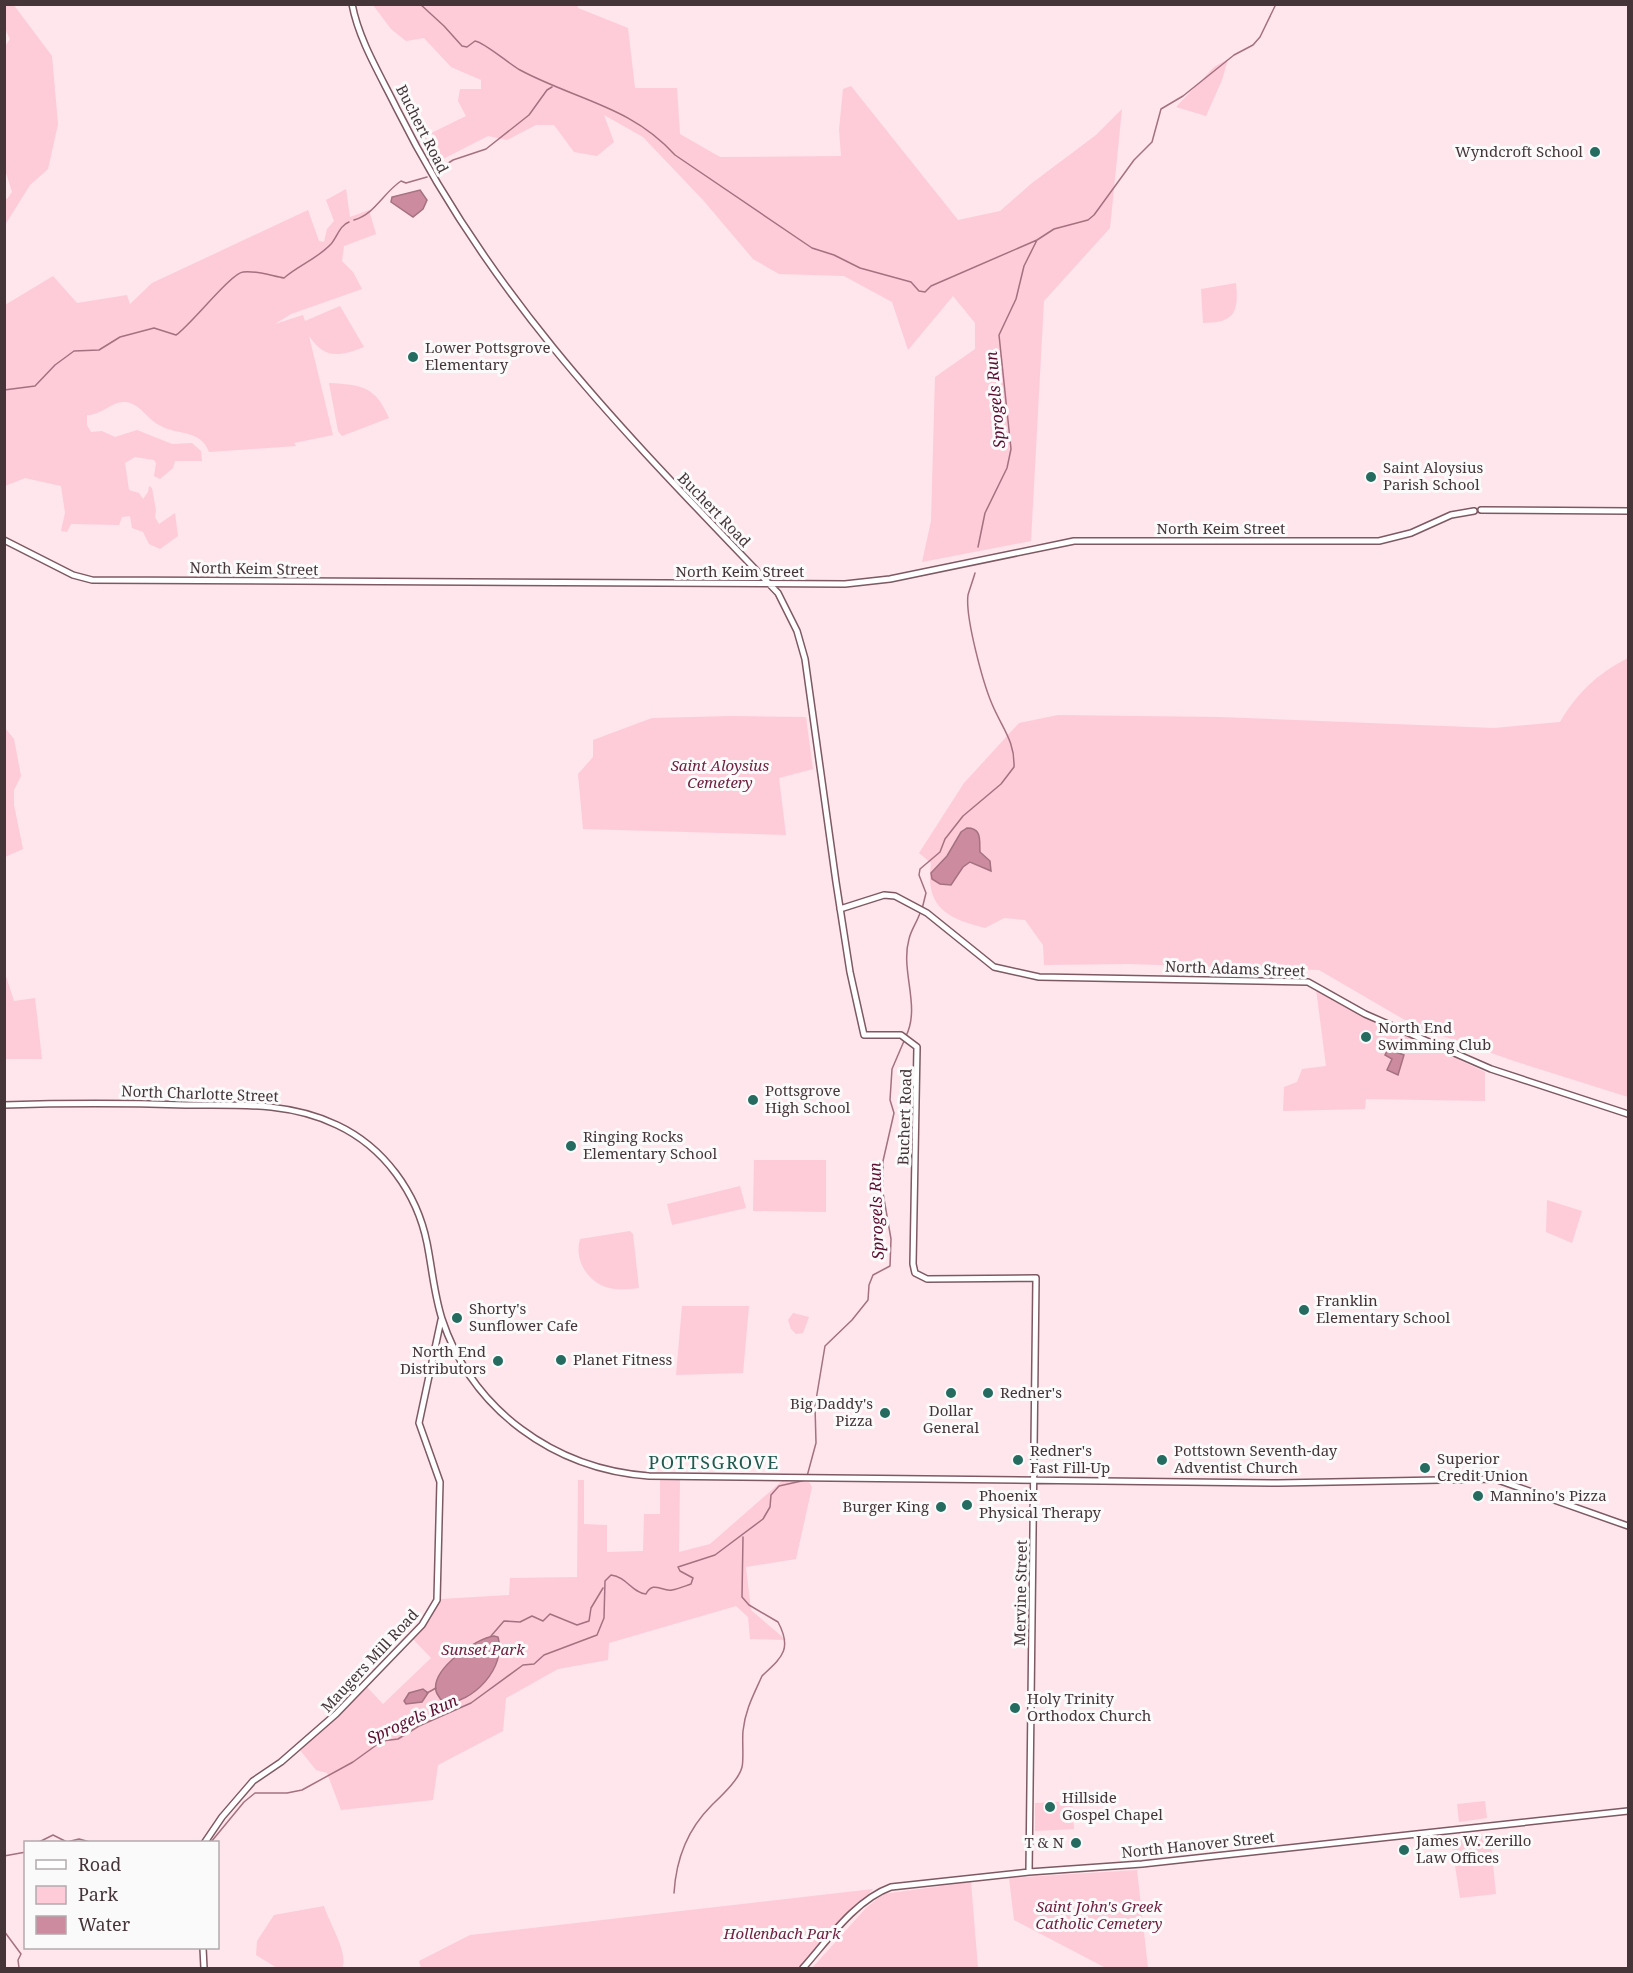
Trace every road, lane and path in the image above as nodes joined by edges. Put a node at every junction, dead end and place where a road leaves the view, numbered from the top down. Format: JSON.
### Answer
{"nodes":[{"id":1,"x":352,"y":4,"type":"edge"},
{"id":2,"x":1629,"y":512,"type":"edge"},
{"id":3,"x":4,"y":540,"type":"edge"},
{"id":4,"x":769,"y":584,"type":"junction"},
{"id":5,"x":840,"y":909,"type":"junction"},
{"id":6,"x":4,"y":1105,"type":"edge"},
{"id":7,"x":1629,"y":1114,"type":"edge"},
{"id":8,"x":1036,"y":1278,"type":"joint"},
{"id":9,"x":442,"y":1318,"type":"junction"},
{"id":10,"x":1034,"y":1480,"type":"junction"},
{"id":11,"x":1629,"y":1526,"type":"edge"},
{"id":12,"x":1629,"y":1811,"type":"edge"},
{"id":13,"x":206,"y":1841,"type":"edge"},
{"id":14,"x":1029,"y":1872,"type":"junction"},
{"id":15,"x":203,"y":1949,"type":"edge"},
{"id":16,"x":204,"y":1968,"type":"edge"},
{"id":17,"x":803,"y":1968,"type":"edge"}],
"edges":[{"from":1,"to":4,"type":"street","name":"Buchert Road"},
{"from":2,"to":4,"type":"street","name":"North Keim Street"},
{"from":3,"to":4,"type":"street","name":"North Keim Street"},
{"from":4,"to":5,"type":"street","name":"Buchert Road"},
{"from":5,"to":7,"type":"street","name":"North Adams Street"},
{"from":5,"to":8,"type":"street","name":"Buchert Road"},
{"from":6,"to":9,"type":"street","name":"North Charlotte Street"},
{"from":8,"to":10,"type":"street","name":"Mervine Street"},
{"from":9,"to":10,"type":"street","name":"North Charlotte Street"},
{"from":9,"to":13,"type":"street","name":"Maugers Mill Road"},
{"from":10,"to":11,"type":"street"},
{"from":10,"to":14,"type":"street","name":"Mervine Street"},
{"from":12,"to":14,"type":"street","name":"North Hanover Street"},
{"from":14,"to":17,"type":"street","name":"North Hanover Street"},
{"from":15,"to":16,"type":"street"}]}
